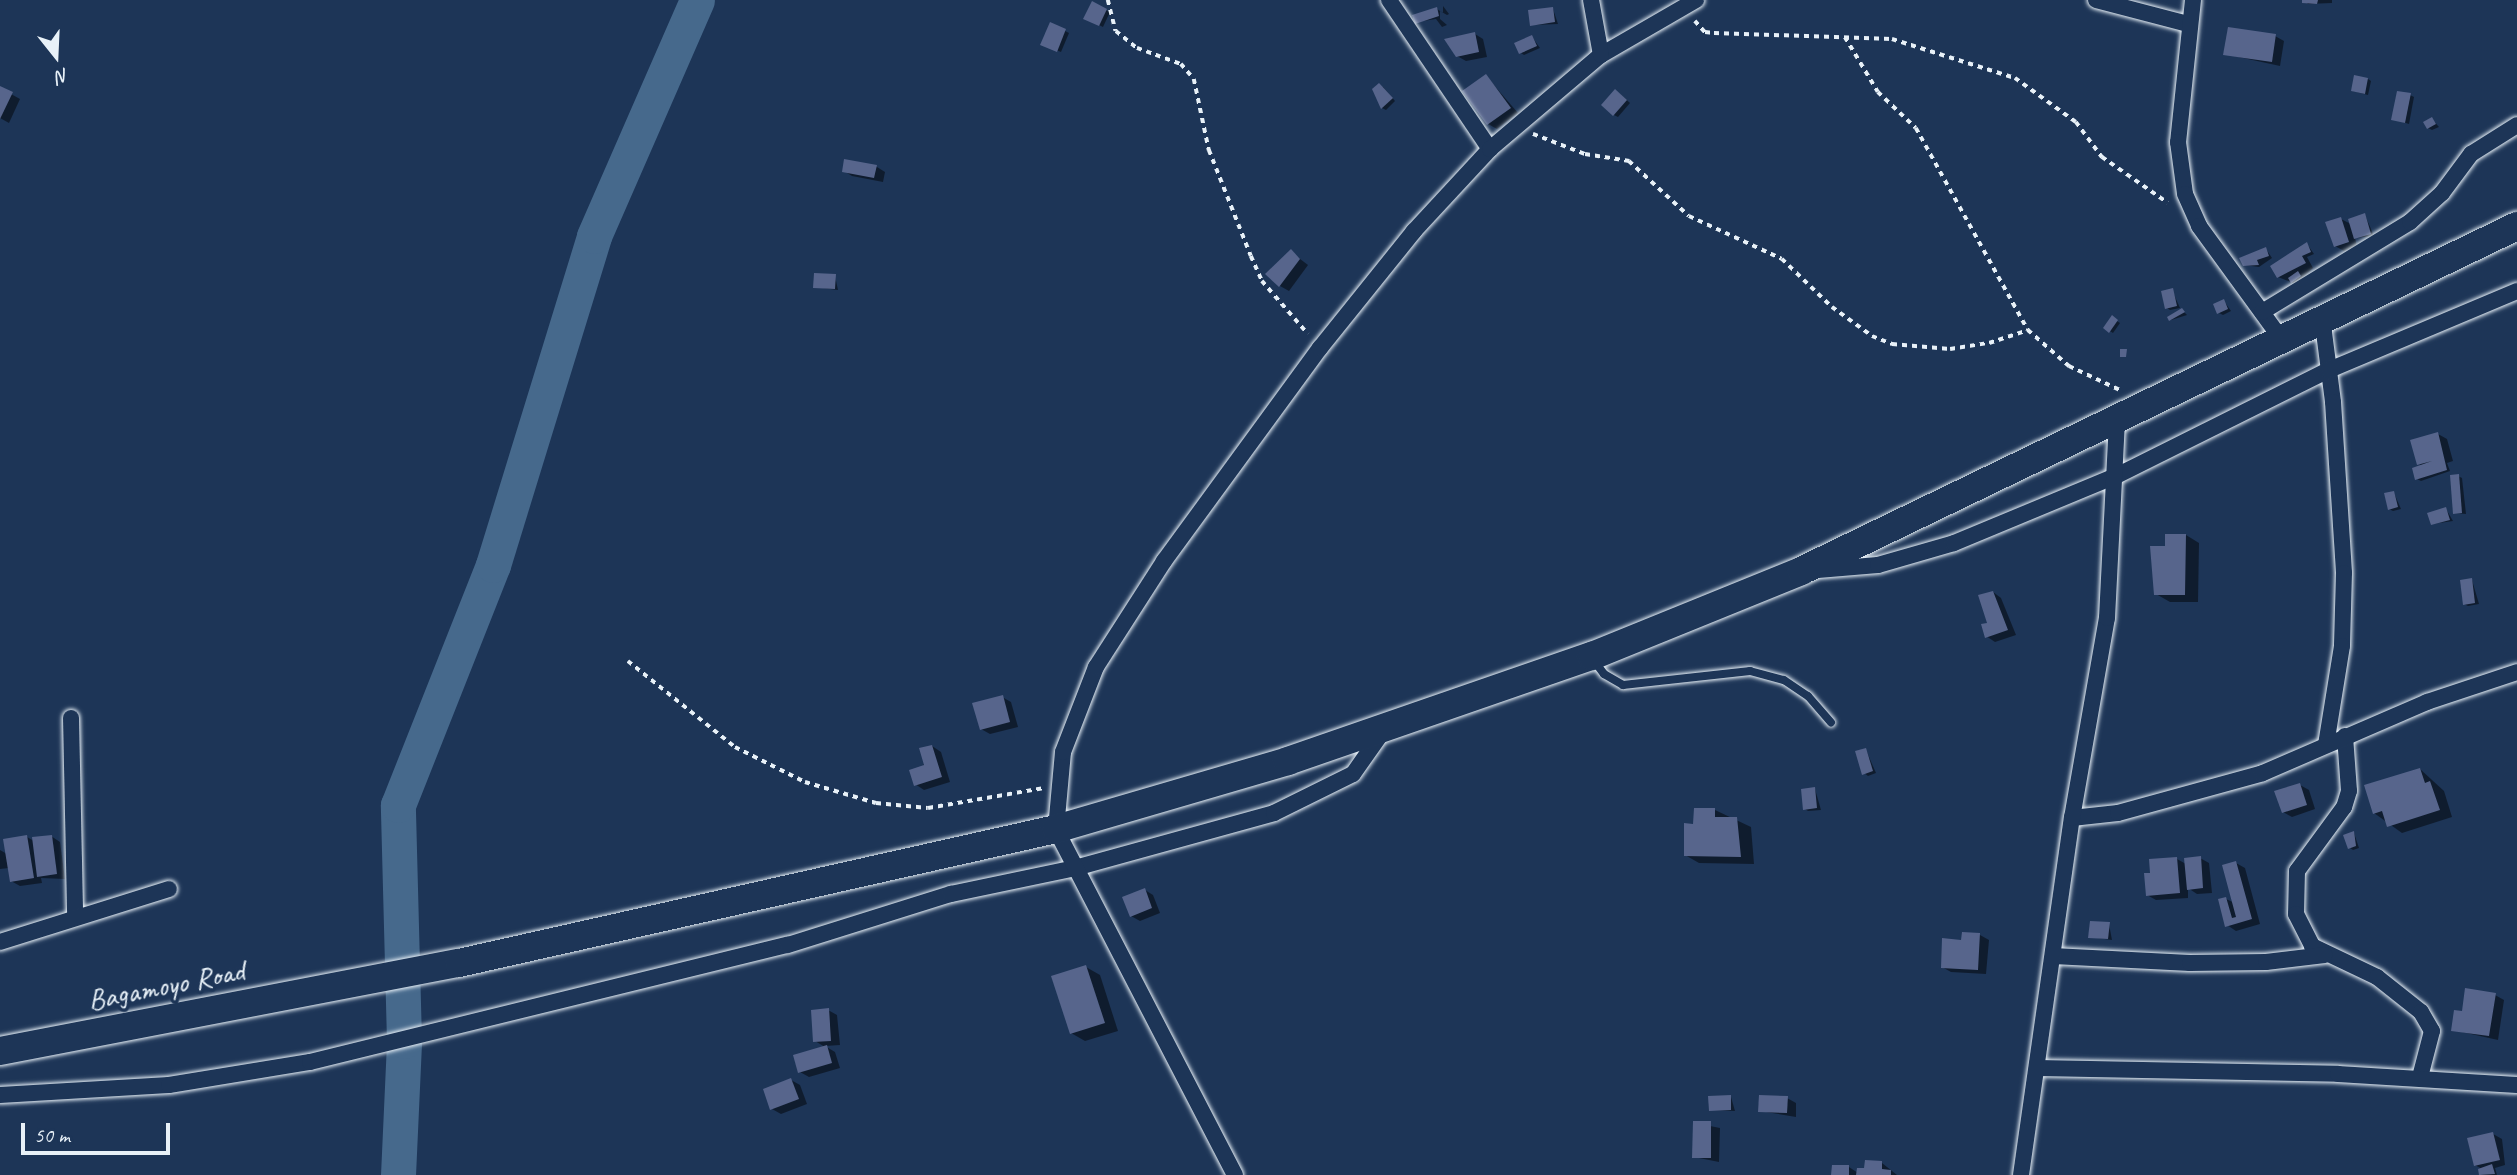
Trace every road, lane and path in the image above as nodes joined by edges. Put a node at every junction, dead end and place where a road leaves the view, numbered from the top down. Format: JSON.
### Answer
{"nodes":[{"id":1,"x":1108,"y":0,"type":"edge"},
{"id":2,"x":1389,"y":0,"type":"edge"},
{"id":3,"x":1591,"y":0,"type":"edge"},
{"id":4,"x":2096,"y":0,"type":"edge"},
{"id":5,"x":2193,"y":0,"type":"edge"},
{"id":6,"x":1692,"y":1,"type":"edge"},
{"id":7,"x":2188,"y":24,"type":"junction"},
{"id":8,"x":1845,"y":37,"type":"junction"},
{"id":9,"x":1601,"y":55,"type":"junction"},
{"id":10,"x":2517,"y":125,"type":"edge"},
{"id":11,"x":1518,"y":127,"type":"junction"},
{"id":12,"x":1490,"y":149,"type":"junction"},
{"id":13,"x":2199,"y":226,"type":"junction"},
{"id":14,"x":2517,"y":226,"type":"edge"},
{"id":15,"x":2517,"y":290,"type":"edge"},
{"id":16,"x":2262,"y":312,"type":"junction"},
{"id":17,"x":2322,"y":317,"type":"junction"},
{"id":18,"x":2028,"y":330,"type":"junction"},
{"id":19,"x":2280,"y":337,"type":"junction"},
{"id":20,"x":1320,"y":348,"type":"junction"},
{"id":21,"x":2329,"y":370,"type":"junction"},
{"id":22,"x":2149,"y":403,"type":"junction"},
{"id":23,"x":2117,"y":420,"type":"junction"},
{"id":24,"x":2116,"y":475,"type":"junction"},
{"id":25,"x":1801,"y":571,"type":"junction"},
{"id":26,"x":1591,"y":656,"type":"junction"},
{"id":27,"x":628,"y":661,"type":"dead end"},
{"id":28,"x":2517,"y":672,"type":"edge"},
{"id":29,"x":71,"y":718,"type":"dead end"},
{"id":30,"x":1831,"y":722,"type":"dead end"},
{"id":31,"x":1386,"y":727,"type":"junction"},
{"id":32,"x":2345,"y":736,"type":"junction"},
{"id":33,"x":2326,"y":745,"type":"junction"},
{"id":34,"x":1060,"y":785,"type":"junction"},
{"id":35,"x":2072,"y":818,"type":"junction"},
{"id":36,"x":1056,"y":829,"type":"junction"},
{"id":37,"x":1074,"y":868,"type":"junction"},
{"id":38,"x":169,"y":889,"type":"dead end"},
{"id":39,"x":75,"y":915,"type":"junction"},
{"id":40,"x":0,"y":942,"type":"edge"},
{"id":41,"x":2325,"y":955,"type":"junction"},
{"id":42,"x":2053,"y":956,"type":"junction"},
{"id":43,"x":0,"y":1051,"type":"edge"},
{"id":44,"x":2038,"y":1068,"type":"junction"},
{"id":45,"x":2420,"y":1077,"type":"junction"},
{"id":46,"x":2517,"y":1084,"type":"edge"},
{"id":47,"x":0,"y":1095,"type":"edge"},
{"id":48,"x":1235,"y":1175,"type":"edge"},
{"id":49,"x":2021,"y":1175,"type":"edge"}],
"edges":[{"from":1,"to":20,"type":"path"},
{"from":2,"to":12,"type":"street"},
{"from":3,"to":9,"type":"street"},
{"from":4,"to":7,"type":"street"},
{"from":5,"to":7,"type":"street"},
{"from":6,"to":8,"type":"path"},
{"from":6,"to":9,"type":"street"},
{"from":7,"to":13,"type":"street"},
{"from":8,"to":13,"type":"path"},
{"from":8,"to":18,"type":"path"},
{"from":9,"to":11,"type":"street"},
{"from":10,"to":16,"type":"street"},
{"from":11,"to":12,"type":"street"},
{"from":11,"to":18,"type":"path"},
{"from":12,"to":20,"type":"street"},
{"from":13,"to":16,"type":"street"},
{"from":14,"to":17,"type":"highway","name":"Bagamoyo Road"},
{"from":15,"to":21,"type":"street"},
{"from":16,"to":19,"type":"street"},
{"from":17,"to":19,"type":"highway","name":"Bagamoyo Road"},
{"from":17,"to":21,"type":"street"},
{"from":18,"to":22,"type":"path"},
{"from":19,"to":22,"type":"highway","name":"Bagamoyo Road"},
{"from":20,"to":34,"type":"street"},
{"from":21,"to":24,"type":"street"},
{"from":21,"to":33,"type":"street"},
{"from":22,"to":23,"type":"highway","name":"Bagamoyo Road"},
{"from":23,"to":24,"type":"street"},
{"from":23,"to":25,"type":"highway","name":"Bagamoyo Road"},
{"from":24,"to":25,"type":"street"},
{"from":24,"to":35,"type":"street"},
{"from":25,"to":26,"type":"highway","name":"Bagamoyo Road"},
{"from":26,"to":30,"type":"lane"},
{"from":26,"to":31,"type":"highway","name":"Bagamoyo Road"},
{"from":27,"to":34,"type":"path"},
{"from":28,"to":32,"type":"street"},
{"from":29,"to":39,"type":"street"},
{"from":31,"to":36,"type":"highway","name":"Bagamoyo Road"},
{"from":31,"to":37,"type":"street"},
{"from":32,"to":33,"type":"street"},
{"from":32,"to":41,"type":"street"},
{"from":33,"to":35,"type":"street"},
{"from":34,"to":36,"type":"street"},
{"from":35,"to":42,"type":"street"},
{"from":36,"to":37,"type":"street"},
{"from":36,"to":43,"type":"highway","name":"Bagamoyo Road"},
{"from":37,"to":47,"type":"street"},
{"from":37,"to":48,"type":"street"},
{"from":38,"to":39,"type":"street"},
{"from":39,"to":40,"type":"street"},
{"from":41,"to":42,"type":"street"},
{"from":41,"to":45,"type":"street"},
{"from":42,"to":44,"type":"street"},
{"from":44,"to":45,"type":"street"},
{"from":44,"to":49,"type":"street"},
{"from":45,"to":46,"type":"street"}]}
